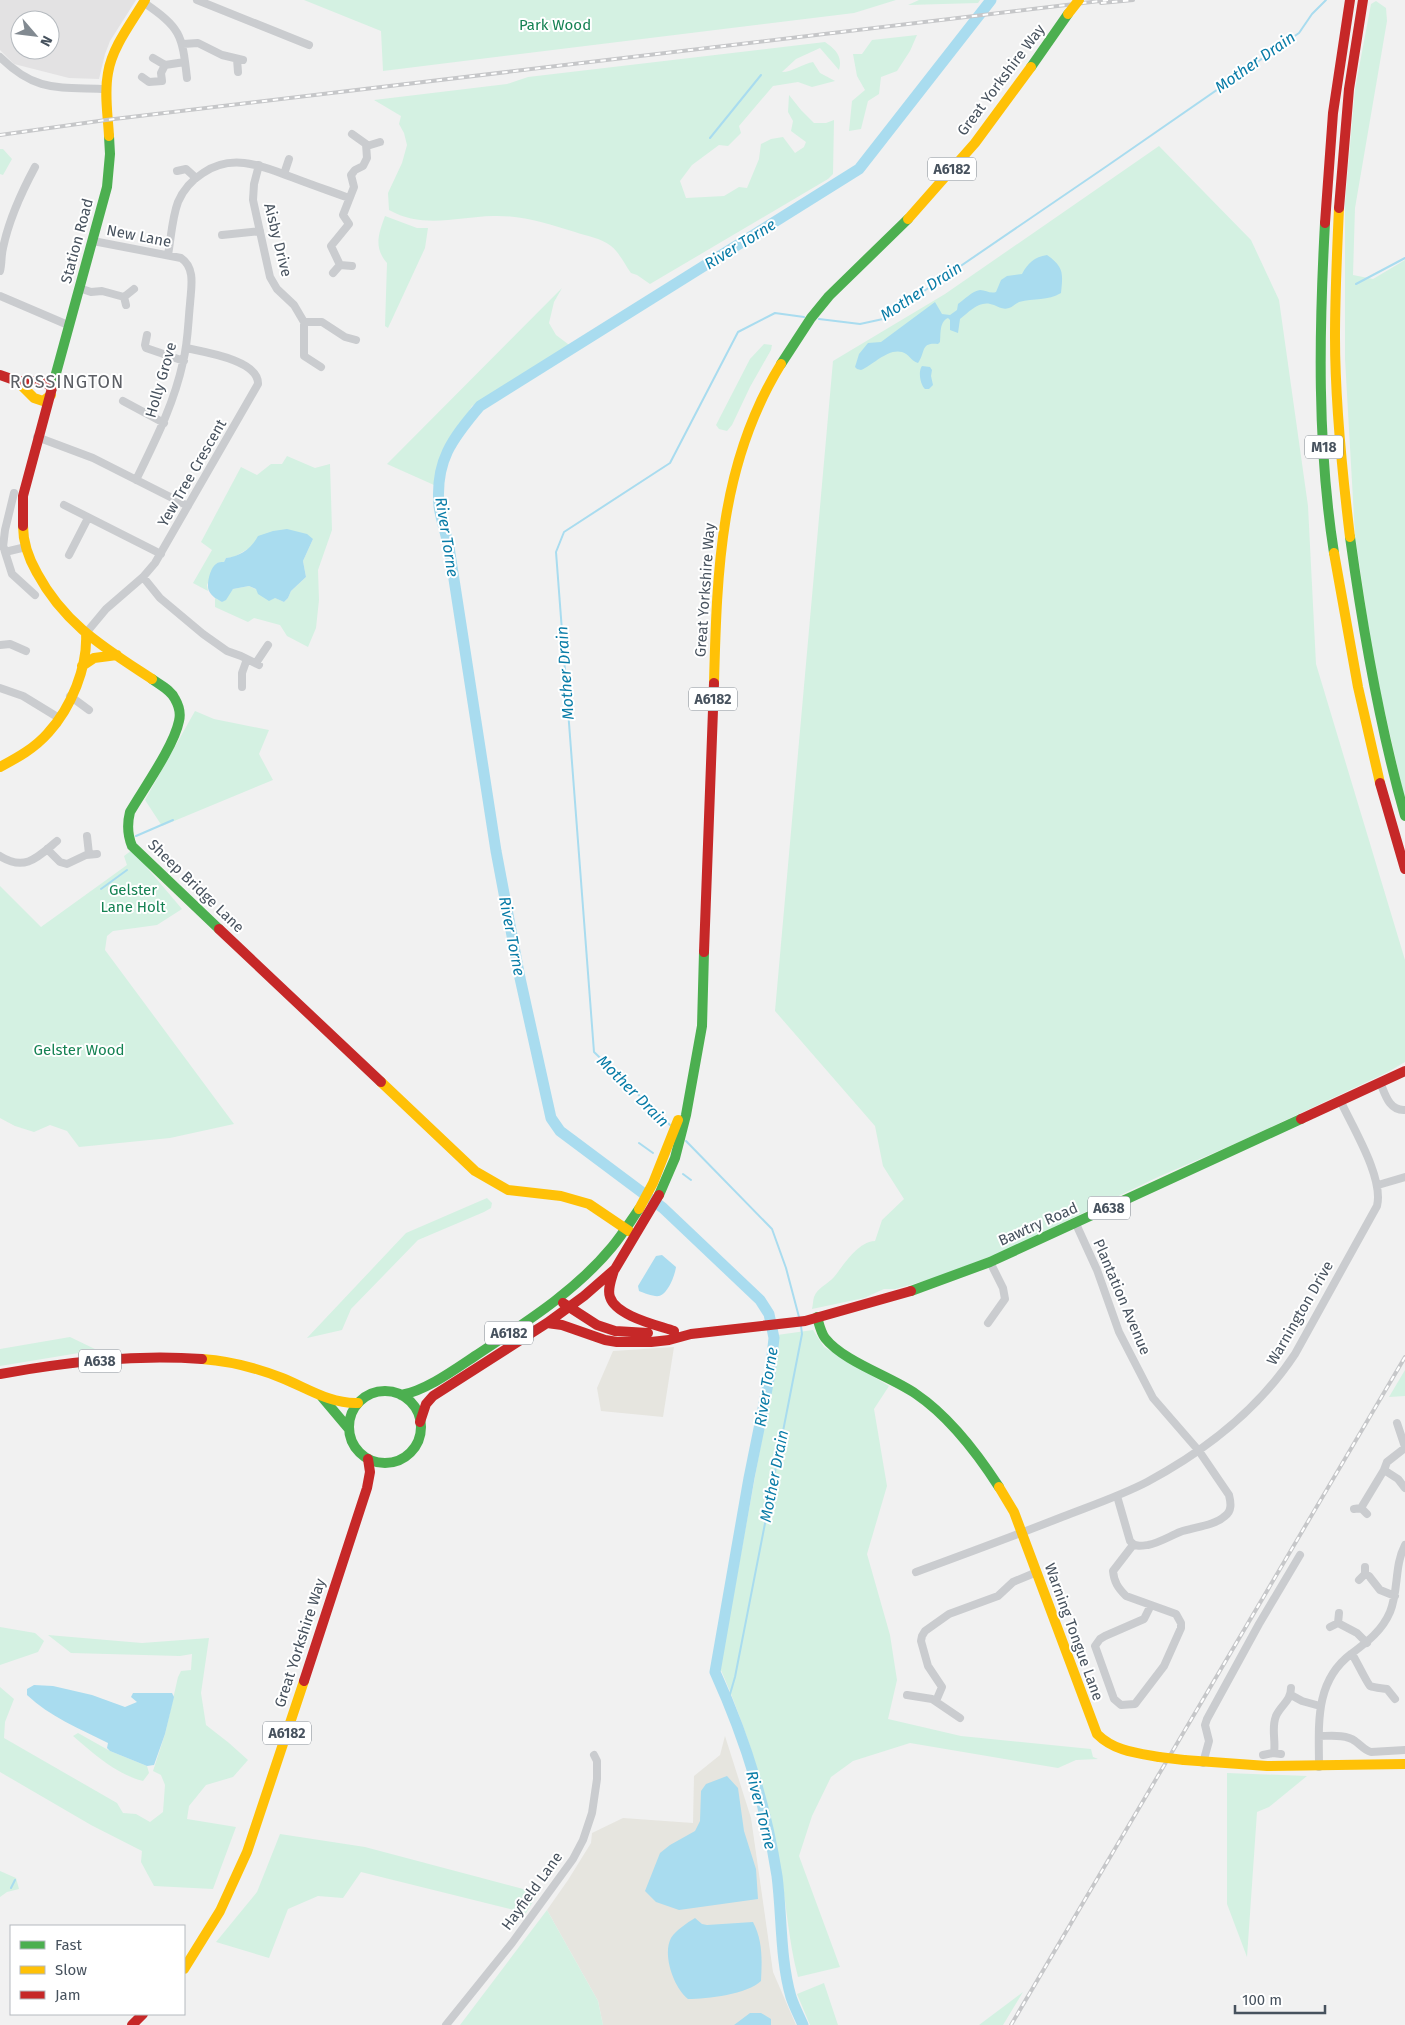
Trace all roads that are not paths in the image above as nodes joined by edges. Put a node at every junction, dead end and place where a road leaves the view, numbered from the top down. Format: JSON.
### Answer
{"nodes":[{"id":1,"x":197,"y":0,"type":"edge"},
{"id":2,"x":1078,"y":0,"type":"edge"},
{"id":3,"x":1350,"y":0,"type":"edge"},
{"id":4,"x":1363,"y":0,"type":"edge"},
{"id":5,"x":144,"y":1,"type":"edge"},
{"id":6,"x":183,"y":44,"type":"junction"},
{"id":7,"x":309,"y":45,"type":"dead end"},
{"id":8,"x":0,"y":57,"type":"edge"},
{"id":9,"x":153,"y":58,"type":"dead end"},
{"id":10,"x":185,"y":62,"type":"junction"},
{"id":11,"x":165,"y":65,"type":"junction"},
{"id":12,"x":238,"y":72,"type":"dead end"},
{"id":13,"x":142,"y":77,"type":"dead end"},
{"id":14,"x":186,"y":78,"type":"dead end"},
{"id":15,"x":106,"y":89,"type":"junction"},
{"id":16,"x":352,"y":134,"type":"dead end"},
{"id":17,"x":380,"y":142,"type":"dead end"},
{"id":18,"x":367,"y":146,"type":"junction"},
{"id":19,"x":289,"y":159,"type":"dead end"},
{"id":20,"x":259,"y":165,"type":"junction"},
{"id":21,"x":35,"y":167,"type":"dead end"},
{"id":22,"x":177,"y":171,"type":"dead end"},
{"id":23,"x":284,"y":174,"type":"junction"},
{"id":24,"x":196,"y":178,"type":"junction"},
{"id":25,"x":349,"y":198,"type":"junction"},
{"id":26,"x":227,"y":231,"type":"dead end"},
{"id":27,"x":260,"y":231,"type":"junction"},
{"id":28,"x":93,"y":241,"type":"junction"},
{"id":29,"x":168,"y":255,"type":"junction"},
{"id":30,"x":340,"y":264,"type":"junction"},
{"id":31,"x":352,"y":266,"type":"dead end"},
{"id":32,"x":0,"y":271,"type":"edge"},
{"id":33,"x":333,"y":273,"type":"dead end"},
{"id":34,"x":192,"y":282,"type":"joint"},
{"id":35,"x":79,"y":288,"type":"junction"},
{"id":36,"x":134,"y":290,"type":"dead end"},
{"id":37,"x":0,"y":296,"type":"edge"},
{"id":38,"x":304,"y":322,"type":"junction"},
{"id":39,"x":68,"y":325,"type":"junction"},
{"id":40,"x":147,"y":335,"type":"dead end"},
{"id":41,"x":351,"y":342,"type":"dead end"},
{"id":42,"x":186,"y":348,"type":"junction"},
{"id":43,"x":184,"y":361,"type":"junction"},
{"id":44,"x":56,"y":366,"type":"junction"},
{"id":45,"x":321,"y":367,"type":"dead end"},
{"id":46,"x":0,"y":375,"type":"edge"},
{"id":47,"x":17,"y":381,"type":"junction"},
{"id":48,"x":37,"y":381,"type":"junction"},
{"id":49,"x":51,"y":391,"type":"junction"},
{"id":50,"x":33,"y":397,"type":"junction"},
{"id":51,"x":123,"y":401,"type":"dead end"},
{"id":52,"x":164,"y":423,"type":"junction"},
{"id":53,"x":39,"y":433,"type":"junction"},
{"id":54,"x":136,"y":480,"type":"junction"},
{"id":55,"x":14,"y":494,"type":"dead end"},
{"id":56,"x":64,"y":506,"type":"dead end"},
{"id":57,"x":188,"y":506,"type":"junction"},
{"id":58,"x":88,"y":518,"type":"junction"},
{"id":59,"x":26,"y":547,"type":"junction"},
{"id":60,"x":3,"y":548,"type":"edge"},
{"id":61,"x":161,"y":554,"type":"junction"},
{"id":62,"x":69,"y":555,"type":"dead end"},
{"id":63,"x":144,"y":577,"type":"junction"},
{"id":64,"x":34,"y":595,"type":"dead end"},
{"id":65,"x":86,"y":633,"type":"junction"},
{"id":66,"x":0,"y":644,"type":"edge"},
{"id":67,"x":268,"y":645,"type":"dead end"},
{"id":68,"x":21,"y":652,"type":"dead end"},
{"id":69,"x":117,"y":655,"type":"junction"},
{"id":70,"x":247,"y":658,"type":"junction"},
{"id":71,"x":82,"y":666,"type":"junction"},
{"id":72,"x":242,"y":687,"type":"dead end"},
{"id":73,"x":0,"y":688,"type":"edge"},
{"id":74,"x":70,"y":696,"type":"junction"},
{"id":75,"x":89,"y":710,"type":"dead end"},
{"id":76,"x":59,"y":718,"type":"junction"},
{"id":77,"x":0,"y":767,"type":"edge"},
{"id":78,"x":1405,"y":816,"type":"edge"},
{"id":79,"x":87,"y":836,"type":"dead end"},
{"id":80,"x":57,"y":841,"type":"dead end"},
{"id":81,"x":47,"y":849,"type":"junction"},
{"id":82,"x":0,"y":856,"type":"edge"},
{"id":83,"x":1405,"y":869,"type":"edge"},
{"id":84,"x":1405,"y":1071,"type":"edge"},
{"id":85,"x":1380,"y":1082,"type":"junction"},
{"id":86,"x":1341,"y":1102,"type":"junction"},
{"id":87,"x":1405,"y":1110,"type":"edge"},
{"id":88,"x":680,"y":1124,"type":"junction"},
{"id":89,"x":1405,"y":1177,"type":"edge"},
{"id":90,"x":1378,"y":1185,"type":"junction"},
{"id":91,"x":1076,"y":1224,"type":"junction"},
{"id":92,"x":625,"y":1229,"type":"junction"},
{"id":93,"x":636,"y":1236,"type":"junction"},
{"id":94,"x":990,"y":1262,"type":"junction"},
{"id":95,"x":615,"y":1269,"type":"junction"},
{"id":96,"x":557,"y":1299,"type":"junction"},
{"id":97,"x":566,"y":1309,"type":"junction"},
{"id":98,"x":817,"y":1318,"type":"junction"},
{"id":99,"x":547,"y":1323,"type":"junction"},
{"id":100,"x":988,"y":1323,"type":"dead end"},
{"id":101,"x":575,"y":1328,"type":"junction"},
{"id":102,"x":674,"y":1331,"type":"junction"},
{"id":103,"x":691,"y":1334,"type":"junction"},
{"id":104,"x":0,"y":1374,"type":"edge"},
{"id":105,"x":320,"y":1395,"type":"junction"},
{"id":106,"x":401,"y":1395,"type":"junction"},
{"id":107,"x":358,"y":1403,"type":"junction"},
{"id":108,"x":420,"y":1422,"type":"junction"},
{"id":109,"x":1397,"y":1423,"type":"dead end"},
{"id":110,"x":349,"y":1429,"type":"junction"},
{"id":111,"x":1405,"y":1448,"type":"edge"},
{"id":112,"x":1199,"y":1451,"type":"junction"},
{"id":113,"x":368,"y":1459,"type":"junction"},
{"id":114,"x":394,"y":1462,"type":"junction"},
{"id":115,"x":1384,"y":1470,"type":"junction"},
{"id":116,"x":367,"y":1488,"type":"junction"},
{"id":117,"x":1405,"y":1488,"type":"edge"},
{"id":118,"x":1117,"y":1496,"type":"junction"},
{"id":119,"x":1360,"y":1510,"type":"dead end"},
{"id":120,"x":1022,"y":1533,"type":"junction"},
{"id":121,"x":1133,"y":1545,"type":"junction"},
{"id":122,"x":1405,"y":1545,"type":"edge"},
{"id":123,"x":1300,"y":1554,"type":"dead end"},
{"id":124,"x":916,"y":1572,"type":"dead end"},
{"id":125,"x":1037,"y":1572,"type":"junction"},
{"id":126,"x":1363,"y":1573,"type":"dead end"},
{"id":127,"x":1401,"y":1581,"type":"edge"},
{"id":128,"x":1395,"y":1596,"type":"junction"},
{"id":129,"x":1151,"y":1605,"type":"junction"},
{"id":130,"x":1339,"y":1613,"type":"dead end"},
{"id":131,"x":1338,"y":1623,"type":"junction"},
{"id":132,"x":1330,"y":1627,"type":"dead end"},
{"id":133,"x":1366,"y":1643,"type":"junction"},
{"id":134,"x":1352,"y":1654,"type":"junction"},
{"id":135,"x":907,"y":1695,"type":"dead end"},
{"id":136,"x":1395,"y":1699,"type":"dead end"},
{"id":137,"x":936,"y":1701,"type":"junction"},
{"id":138,"x":1320,"y":1706,"type":"junction"},
{"id":139,"x":960,"y":1718,"type":"dead end"},
{"id":140,"x":1319,"y":1736,"type":"junction"},
{"id":141,"x":1405,"y":1750,"type":"edge"},
{"id":142,"x":594,"y":1755,"type":"dead end"},
{"id":143,"x":1263,"y":1755,"type":"dead end"},
{"id":144,"x":1204,"y":1763,"type":"junction"},
{"id":145,"x":1405,"y":1764,"type":"edge"},
{"id":146,"x":1319,"y":1767,"type":"junction"},
{"id":147,"x":185,"y":1968,"type":"edge"},
{"id":148,"x":143,"y":2015,"type":"edge"},
{"id":149,"x":132,"y":2025,"type":"edge"},
{"id":150,"x":446,"y":2025,"type":"edge"}],
"edges":[{"from":1,"to":7,"type":"street"},
{"from":2,"to":88,"type":"main road","name":"Great Yorkshire Way","number":"A6182","bridge":true},
{"from":3,"to":83,"type":"main road","number":"M18"},
{"from":4,"to":78,"type":"main road","number":"M18"},
{"from":5,"to":6,"type":"street"},
{"from":5,"to":15,"type":"main road","name":"Station Road"},
{"from":6,"to":10,"type":"street"},
{"from":6,"to":12,"type":"street"},
{"from":8,"to":15,"type":"street"},
{"from":9,"to":11,"type":"street"},
{"from":10,"to":11,"type":"street"},
{"from":10,"to":14,"type":"street"},
{"from":11,"to":13,"type":"street"},
{"from":15,"to":28,"type":"main road","name":"Station Road"},
{"from":16,"to":18,"type":"street"},
{"from":17,"to":18,"type":"street"},
{"from":18,"to":25,"type":"street"},
{"from":19,"to":23,"type":"street"},
{"from":20,"to":23,"type":"street"},
{"from":20,"to":24,"type":"street"},
{"from":20,"to":27,"type":"street","name":"Aisby Drive"},
{"from":21,"to":32,"type":"street"},
{"from":22,"to":24,"type":"street"},
{"from":23,"to":25,"type":"street"},
{"from":24,"to":29,"type":"street"},
{"from":25,"to":30,"type":"street"},
{"from":26,"to":27,"type":"street"},
{"from":27,"to":38,"type":"street","name":"Aisby Drive"},
{"from":28,"to":29,"type":"street","name":"New Lane"},
{"from":28,"to":35,"type":"main road","name":"Station Road"},
{"from":29,"to":34,"type":"street","name":"New Lane"},
{"from":30,"to":31,"type":"street"},
{"from":30,"to":33,"type":"street"},
{"from":34,"to":42,"type":"street","name":"Holly Grove"},
{"from":35,"to":36,"type":"street"},
{"from":35,"to":39,"type":"main road","name":"Station Road"},
{"from":37,"to":39,"type":"street"},
{"from":38,"to":41,"type":"street"},
{"from":38,"to":45,"type":"street"},
{"from":39,"to":44,"type":"main road","name":"Station Road"},
{"from":40,"to":43,"type":"street"},
{"from":42,"to":43,"type":"street","name":"Holly Grove"},
{"from":42,"to":57,"type":"street","name":"Yew Tree Crescent"},
{"from":43,"to":52,"type":"street","name":"Holly Grove"},
{"from":44,"to":48,"type":"main road"},
{"from":44,"to":49,"type":"main road","name":"Station Road"},
{"from":46,"to":47,"type":"main road"},
{"from":47,"to":48,"type":"main road"},
{"from":47,"to":50,"type":"main road"},
{"from":48,"to":49,"type":"main road"},
{"from":48,"to":50,"type":"main road"},
{"from":49,"to":50,"type":"main road"},
{"from":49,"to":53,"type":"main road","name":"Sheep Bridge Lane"},
{"from":50,"to":53,"type":"main road","name":"Sheep Bridge Lane"},
{"from":51,"to":52,"type":"street"},
{"from":52,"to":54,"type":"street","name":"Holly Grove"},
{"from":53,"to":54,"type":"street"},
{"from":53,"to":59,"type":"main road","name":"Sheep Bridge Lane"},
{"from":54,"to":57,"type":"street"},
{"from":55,"to":60,"type":"street"},
{"from":56,"to":58,"type":"street"},
{"from":57,"to":61,"type":"street","name":"Yew Tree Crescent"},
{"from":58,"to":61,"type":"street"},
{"from":58,"to":62,"type":"street"},
{"from":59,"to":60,"type":"street"},
{"from":59,"to":65,"type":"main road","name":"Sheep Bridge Lane"},
{"from":60,"to":64,"type":"street"},
{"from":61,"to":63,"type":"street","name":"Yew Tree Crescent"},
{"from":63,"to":65,"type":"street","name":"Yew Tree Crescent"},
{"from":63,"to":70,"type":"street"},
{"from":65,"to":69,"type":"main road","name":"Sheep Bridge Lane"},
{"from":65,"to":71,"type":"main road"},
{"from":66,"to":68,"type":"street"},
{"from":67,"to":70,"type":"street"},
{"from":69,"to":71,"type":"main road"},
{"from":69,"to":92,"type":"main road","name":"Sheep Bridge Lane"},
{"from":70,"to":72,"type":"street"},
{"from":71,"to":74,"type":"main road"},
{"from":73,"to":76,"type":"street"},
{"from":74,"to":75,"type":"street"},
{"from":74,"to":76,"type":"main road"},
{"from":76,"to":77,"type":"main road"},
{"from":79,"to":81,"type":"street"},
{"from":80,"to":81,"type":"street"},
{"from":81,"to":82,"type":"street"},
{"from":84,"to":85,"type":"main road","name":"Bawtry Road","number":"A638"},
{"from":85,"to":86,"type":"main road","name":"Bawtry Road","number":"A638"},
{"from":85,"to":87,"type":"street"},
{"from":86,"to":90,"type":"street"},
{"from":86,"to":91,"type":"main road","name":"Bawtry Road","number":"A638"},
{"from":88,"to":92,"type":"main road","name":"Great Yorkshire Way","number":"A6182"},
{"from":88,"to":93,"type":"main road","name":"Great Yorkshire Way","number":"A6182"},
{"from":89,"to":90,"type":"street"},
{"from":90,"to":112,"type":"street","name":"Warnington Drive"},
{"from":91,"to":94,"type":"main road","name":"Bawtry Road","number":"A638"},
{"from":91,"to":112,"type":"street","name":"Plantation Avenue"},
{"from":92,"to":93,"type":"main road","name":"Sheep Bridge Lane"},
{"from":92,"to":96,"type":"main road","name":"Great Yorkshire Way","number":"A6182"},
{"from":93,"to":95,"type":"main road","name":"Great Yorkshire Way","number":"A6182"},
{"from":94,"to":98,"type":"main road","name":"Bawtry Road","number":"A638"},
{"from":94,"to":100,"type":"street"},
{"from":95,"to":97,"type":"main road","name":"Great Yorkshire Way","number":"A6182"},
{"from":95,"to":102,"type":"main road"},
{"from":96,"to":97,"type":"main road","name":"Bawtry Road","number":"A638"},
{"from":96,"to":106,"type":"main road","name":"Great Yorkshire Way","number":"A6182"},
{"from":97,"to":99,"type":"main road","name":"Great Yorkshire Way","number":"A6182"},
{"from":97,"to":101,"type":"main road","name":"Bawtry Road","number":"A638"},
{"from":97,"to":102,"type":"main road","name":"Bawtry Road","number":"A638"},
{"from":98,"to":103,"type":"main road","name":"Bawtry Road","number":"A638"},
{"from":98,"to":120,"type":"main road","name":"Warning Tongue Lane"},
{"from":99,"to":101,"type":"main road","name":"Bawtry Road","number":"A638"},
{"from":99,"to":108,"type":"main road","name":"Great Yorkshire Way","number":"A6182"},
{"from":101,"to":103,"type":"main road","name":"Bawtry Road","number":"A638"},
{"from":102,"to":103,"type":"main road","name":"Bawtry Road","number":"A638"},
{"from":104,"to":105,"type":"main road","number":"A638"},
{"from":105,"to":107,"type":"main road","number":"A638"},
{"from":105,"to":110,"type":"main road","number":"A638"},
{"from":106,"to":107,"type":"main road"},
{"from":106,"to":108,"type":"main road"},
{"from":107,"to":110,"type":"main road"},
{"from":108,"to":114,"type":"main road"},
{"from":109,"to":111,"type":"street"},
{"from":110,"to":113,"type":"main road"},
{"from":111,"to":115,"type":"street"},
{"from":112,"to":118,"type":"street","name":"Warnington Drive"},
{"from":112,"to":121,"type":"street","name":"Plantation Avenue"},
{"from":113,"to":114,"type":"main road"},
{"from":113,"to":116,"type":"main road","name":"Great Yorkshire Way","number":"A6182"},
{"from":114,"to":116,"type":"main road","name":"Great Yorkshire Way","number":"A6182"},
{"from":115,"to":117,"type":"street"},
{"from":115,"to":119,"type":"street"},
{"from":116,"to":147,"type":"main road","name":"Great Yorkshire Way","number":"A6182"},
{"from":118,"to":120,"type":"street","name":"Warnington Drive"},
{"from":118,"to":121,"type":"street"},
{"from":120,"to":124,"type":"street","name":"Warnington Drive"},
{"from":120,"to":125,"type":"main road","name":"Warning Tongue Lane"},
{"from":121,"to":129,"type":"street"},
{"from":122,"to":127,"type":"street"},
{"from":123,"to":144,"type":"street"},
{"from":125,"to":137,"type":"street"},
{"from":125,"to":144,"type":"main road","name":"Warning Tongue Lane","bridge":true},
{"from":126,"to":128,"type":"street"},
{"from":127,"to":128,"type":"street"},
{"from":128,"to":133,"type":"street"},
{"from":129,"to":129,"type":"street"},
{"from":130,"to":131,"type":"street"},
{"from":131,"to":132,"type":"street"},
{"from":131,"to":133,"type":"street"},
{"from":133,"to":134,"type":"street"},
{"from":134,"to":136,"type":"street"},
{"from":134,"to":138,"type":"street"},
{"from":135,"to":137,"type":"street"},
{"from":137,"to":139,"type":"street"},
{"from":138,"to":140,"type":"street"},
{"from":138,"to":143,"type":"street"},
{"from":140,"to":141,"type":"street"},
{"from":140,"to":146,"type":"street"},
{"from":142,"to":150,"type":"street","name":"Hayfield Lane"},
{"from":144,"to":146,"type":"main road","name":"Warning Tongue Lane"},
{"from":145,"to":146,"type":"main road","name":"Warning Tongue Lane"},
{"from":148,"to":149,"type":"main road"}]}
